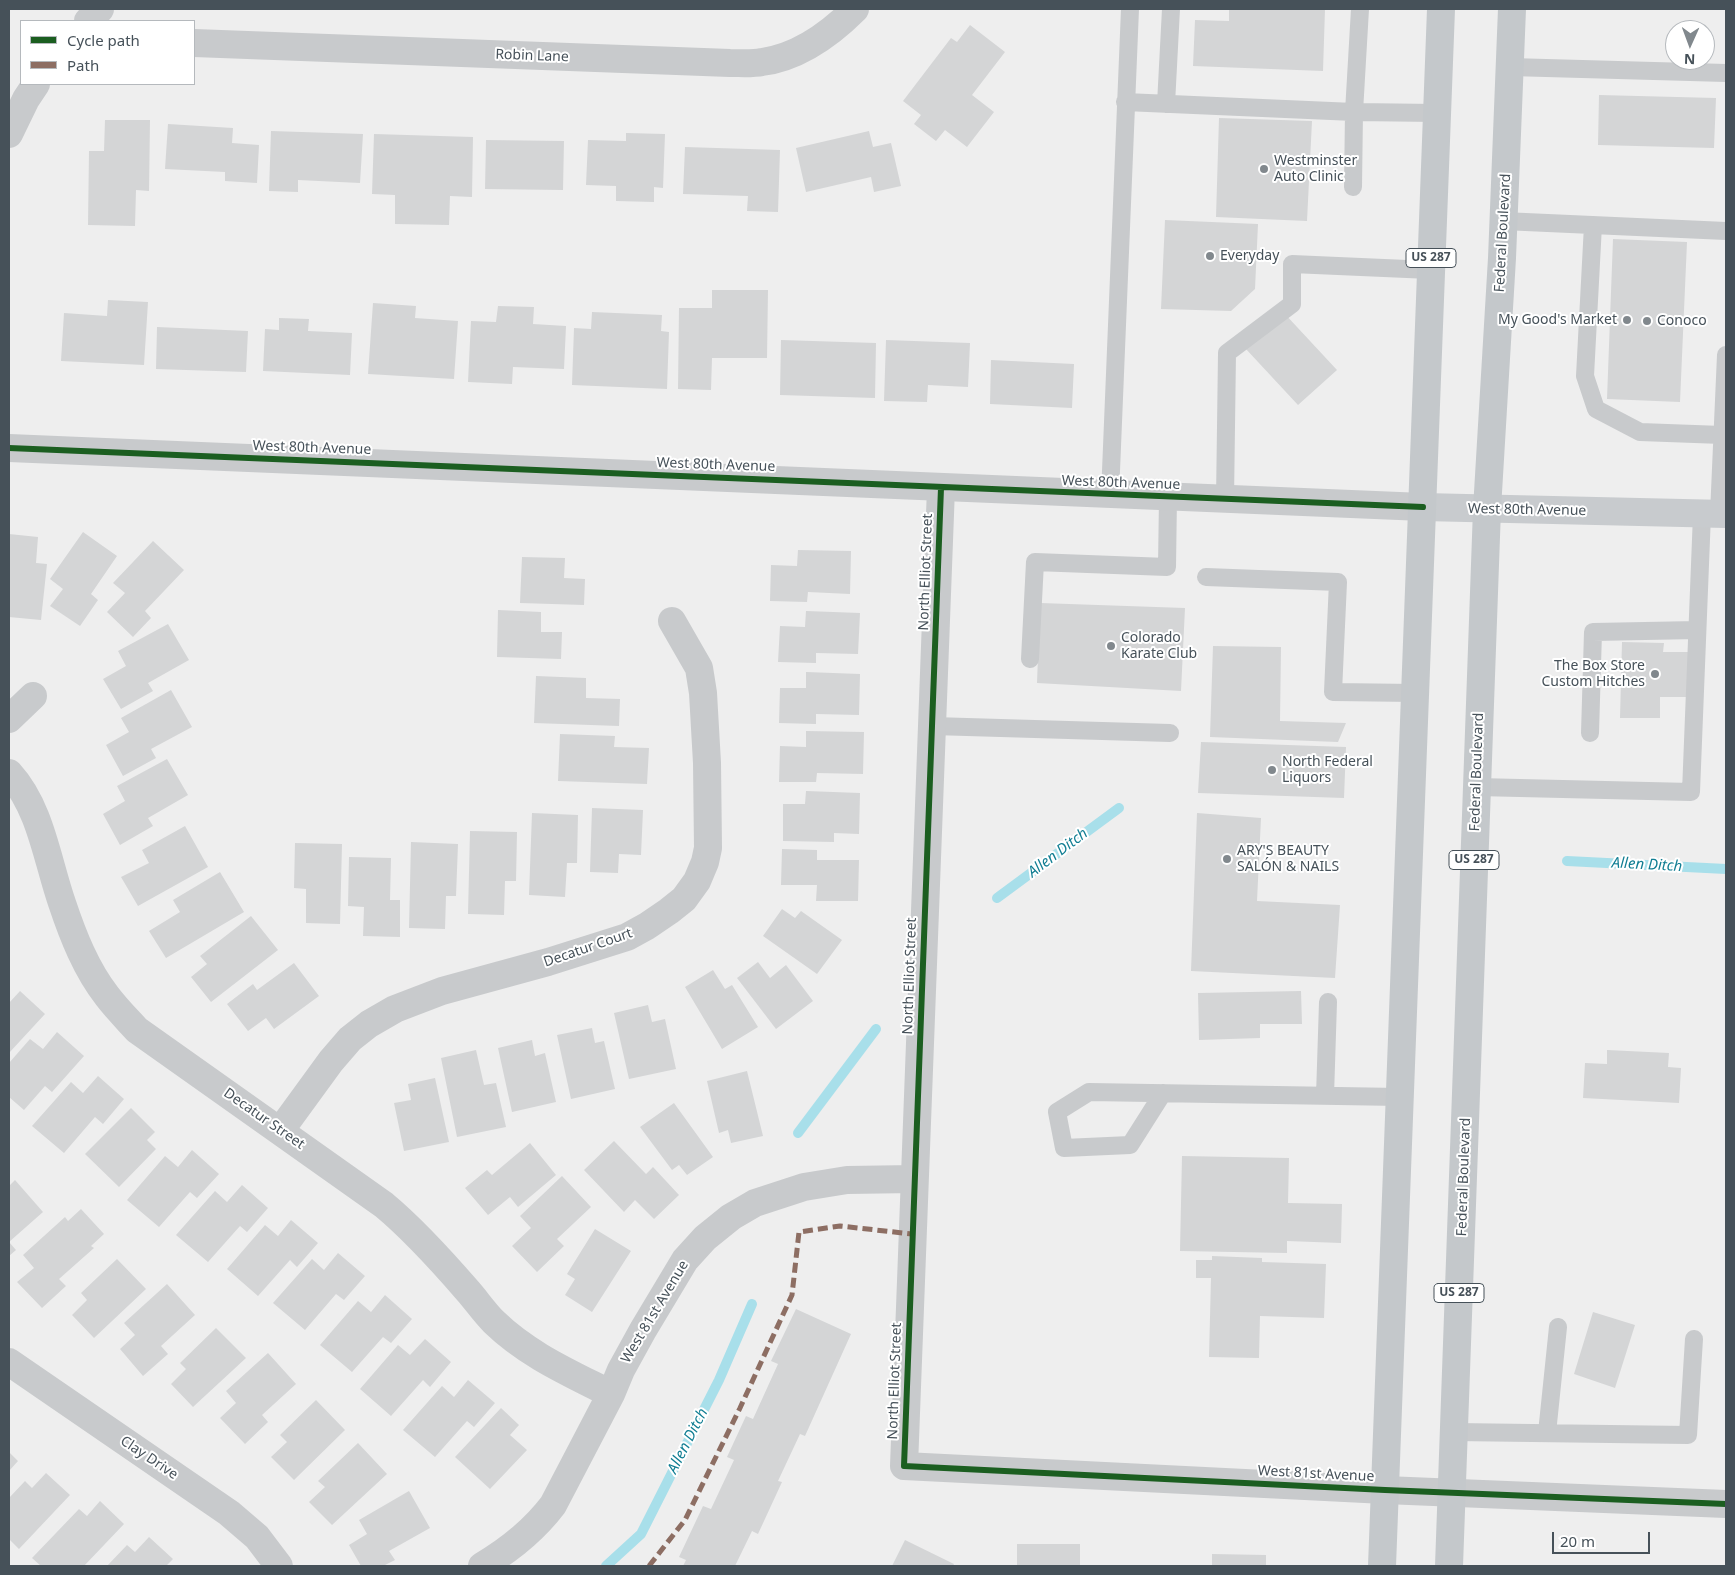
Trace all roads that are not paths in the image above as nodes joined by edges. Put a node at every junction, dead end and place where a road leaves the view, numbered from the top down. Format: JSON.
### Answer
{"nodes":[{"id":1,"x":100,"y":9,"type":"edge"},
{"id":2,"x":855,"y":9,"type":"edge"},
{"id":3,"x":1130,"y":9,"type":"edge"},
{"id":4,"x":1171,"y":9,"type":"edge"},
{"id":5,"x":1360,"y":9,"type":"edge"},
{"id":6,"x":1441,"y":9,"type":"edge"},
{"id":7,"x":1512,"y":9,"type":"edge"},
{"id":8,"x":89,"y":20,"type":"edge"},
{"id":9,"x":195,"y":43,"type":"edge"},
{"id":10,"x":1510,"y":67,"type":"junction"},
{"id":11,"x":1726,"y":73,"type":"edge"},
{"id":12,"x":35,"y":85,"type":"edge"},
{"id":13,"x":1126,"y":102,"type":"junction"},
{"id":14,"x":1166,"y":104,"type":"junction"},
{"id":15,"x":1354,"y":112,"type":"junction"},
{"id":16,"x":1437,"y":113,"type":"junction"},
{"id":17,"x":9,"y":134,"type":"edge"},
{"id":18,"x":1353,"y":187,"type":"dead end"},
{"id":19,"x":1503,"y":221,"type":"junction"},
{"id":20,"x":1593,"y":225,"type":"junction"},
{"id":21,"x":1726,"y":231,"type":"edge"},
{"id":22,"x":1430,"y":270,"type":"junction"},
{"id":23,"x":1726,"y":355,"type":"edge"},
{"id":24,"x":1722,"y":435,"type":"junction"},
{"id":25,"x":9,"y":448,"type":"edge"},
{"id":26,"x":941,"y":488,"type":"junction"},
{"id":27,"x":1110,"y":494,"type":"junction"},
{"id":28,"x":1168,"y":497,"type":"junction"},
{"id":29,"x":1225,"y":500,"type":"junction"},
{"id":30,"x":1423,"y":507,"type":"junction"},
{"id":31,"x":1487,"y":509,"type":"junction"},
{"id":32,"x":1716,"y":514,"type":"edge"},
{"id":33,"x":1206,"y":577,"type":"dead end"},
{"id":34,"x":672,"y":621,"type":"dead end"},
{"id":35,"x":1697,"y":630,"type":"junction"},
{"id":36,"x":1030,"y":659,"type":"dead end"},
{"id":37,"x":1416,"y":694,"type":"junction"},
{"id":38,"x":32,"y":696,"type":"dead end"},
{"id":39,"x":9,"y":719,"type":"edge"},
{"id":40,"x":933,"y":726,"type":"junction"},
{"id":41,"x":1170,"y":733,"type":"dead end"},
{"id":42,"x":1590,"y":733,"type":"dead end"},
{"id":43,"x":9,"y":773,"type":"edge"},
{"id":44,"x":1477,"y":787,"type":"junction"},
{"id":45,"x":1328,"y":1002,"type":"dead end"},
{"id":46,"x":1163,"y":1093,"type":"junction"},
{"id":47,"x":1325,"y":1096,"type":"junction"},
{"id":48,"x":1400,"y":1097,"type":"junction"},
{"id":49,"x":280,"y":1130,"type":"junction"},
{"id":50,"x":914,"y":1179,"type":"junction"},
{"id":51,"x":1558,"y":1327,"type":"dead end"},
{"id":52,"x":1694,"y":1339,"type":"dead end"},
{"id":53,"x":9,"y":1362,"type":"edge"},
{"id":54,"x":611,"y":1394,"type":"junction"},
{"id":55,"x":1454,"y":1432,"type":"junction"},
{"id":56,"x":1547,"y":1433,"type":"junction"},
{"id":57,"x":904,"y":1466,"type":"joint"},
{"id":58,"x":1385,"y":1490,"type":"junction"},
{"id":59,"x":1452,"y":1492,"type":"junction"},
{"id":60,"x":1726,"y":1504,"type":"edge"},
{"id":61,"x":279,"y":1566,"type":"edge"},
{"id":62,"x":482,"y":1566,"type":"edge"},
{"id":63,"x":1382,"y":1566,"type":"edge"},
{"id":64,"x":1449,"y":1566,"type":"edge"}],
"edges":[{"from":1,"to":8,"type":"street"},
{"from":2,"to":9,"type":"street","name":"Robin Lane"},
{"from":3,"to":13,"type":"lane"},
{"from":4,"to":14,"type":"lane"},
{"from":5,"to":15,"type":"lane"},
{"from":6,"to":16,"type":"main road","number":"US 287"},
{"from":7,"to":10,"type":"main road","name":"Federal Boulevard","number":"US 287"},
{"from":10,"to":11,"type":"lane"},
{"from":10,"to":19,"type":"main road","name":"Federal Boulevard","number":"US 287"},
{"from":12,"to":17,"type":"street"},
{"from":13,"to":14,"type":"lane"},
{"from":13,"to":27,"type":"lane"},
{"from":14,"to":15,"type":"lane"},
{"from":15,"to":16,"type":"lane"},
{"from":15,"to":18,"type":"lane"},
{"from":16,"to":22,"type":"main road","number":"US 287"},
{"from":19,"to":20,"type":"lane"},
{"from":19,"to":31,"type":"main road","name":"Federal Boulevard","number":"US 287"},
{"from":20,"to":21,"type":"lane"},
{"from":20,"to":24,"type":"lane"},
{"from":22,"to":29,"type":"lane"},
{"from":22,"to":30,"type":"main road","number":"US 287"},
{"from":23,"to":24,"type":"lane"},
{"from":24,"to":32,"type":"lane"},
{"from":25,"to":26,"type":"street","name":"West 80th Avenue"},
{"from":26,"to":27,"type":"street","name":"West 80th Avenue"},
{"from":26,"to":40,"type":"street","name":"North Elliot Street"},
{"from":27,"to":28,"type":"street","name":"West 80th Avenue"},
{"from":28,"to":29,"type":"street","name":"West 80th Avenue"},
{"from":28,"to":36,"type":"lane"},
{"from":29,"to":30,"type":"street","name":"West 80th Avenue"},
{"from":30,"to":31,"type":"main road","name":"West 80th Avenue"},
{"from":30,"to":37,"type":"main road","number":"US 287"},
{"from":31,"to":32,"type":"main road","name":"West 80th Avenue"},
{"from":31,"to":44,"type":"main road","name":"Federal Boulevard","number":"US 287"},
{"from":32,"to":35,"type":"lane"},
{"from":33,"to":37,"type":"lane"},
{"from":34,"to":49,"type":"street","name":"Decatur Court"},
{"from":35,"to":42,"type":"lane"},
{"from":35,"to":44,"type":"lane"},
{"from":37,"to":48,"type":"main road","number":"US 287"},
{"from":38,"to":39,"type":"street"},
{"from":40,"to":41,"type":"lane"},
{"from":40,"to":50,"type":"street","name":"North Elliot Street"},
{"from":43,"to":49,"type":"street","name":"Decatur Street"},
{"from":44,"to":55,"type":"main road","name":"Federal Boulevard","number":"US 287"},
{"from":45,"to":47,"type":"lane"},
{"from":46,"to":46,"type":"lane"},
{"from":46,"to":47,"type":"lane"},
{"from":47,"to":48,"type":"lane"},
{"from":48,"to":58,"type":"main road","number":"US 287"},
{"from":49,"to":54,"type":"street","name":"Decatur Street"},
{"from":50,"to":54,"type":"street","name":"West 81st Avenue"},
{"from":50,"to":57,"type":"street","name":"North Elliot Street"},
{"from":51,"to":56,"type":"lane"},
{"from":52,"to":56,"type":"lane"},
{"from":53,"to":61,"type":"street","name":"Clay Drive"},
{"from":54,"to":62,"type":"street","name":"West 81st Avenue"},
{"from":55,"to":56,"type":"lane"},
{"from":55,"to":59,"type":"main road","name":"Federal Boulevard","number":"US 287"},
{"from":57,"to":58,"type":"street","name":"West 81st Avenue"},
{"from":58,"to":59,"type":"street","name":"West 81st Avenue"},
{"from":58,"to":63,"type":"main road","number":"US 287"},
{"from":59,"to":60,"type":"street","name":"West 81st Avenue"},
{"from":59,"to":64,"type":"main road","name":"Federal Boulevard","number":"US 287"}]}
